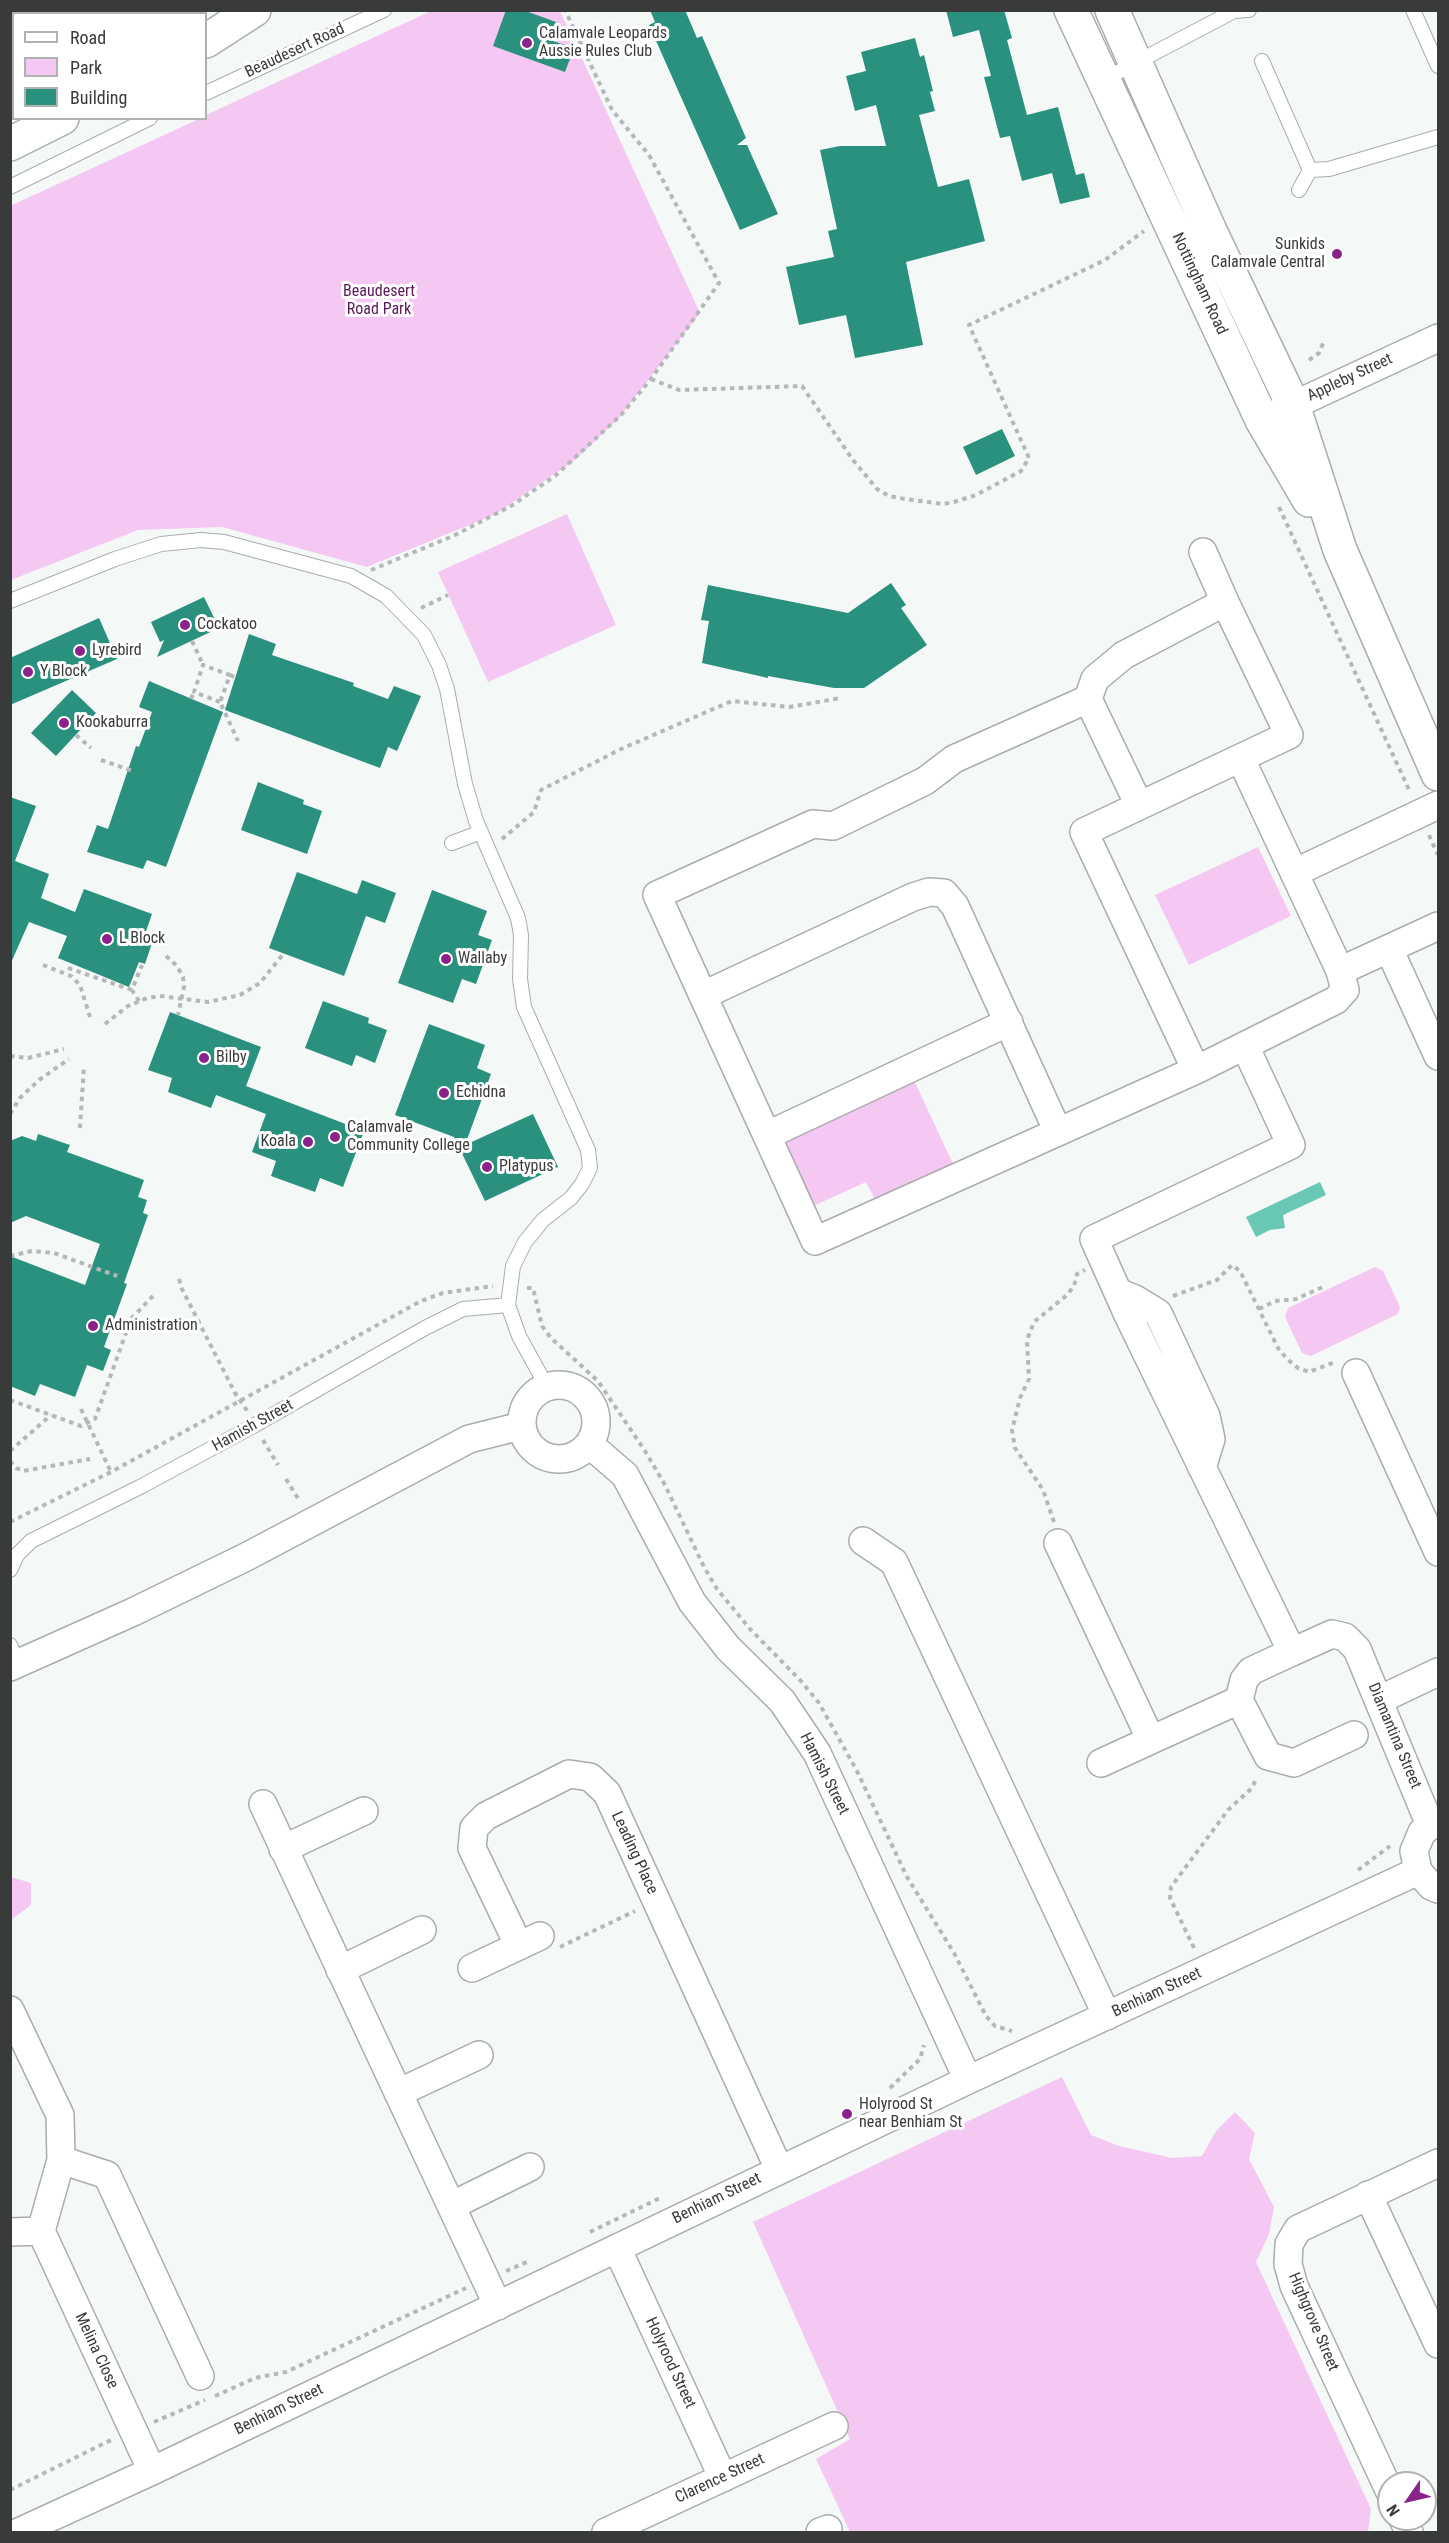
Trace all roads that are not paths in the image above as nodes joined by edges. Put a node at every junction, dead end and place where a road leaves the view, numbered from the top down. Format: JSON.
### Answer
{"nodes":[{"id":1,"x":254,"y":10,"type":"edge"},
{"id":2,"x":384,"y":10,"type":"edge"},
{"id":3,"x":1071,"y":10,"type":"edge"},
{"id":4,"x":1112,"y":10,"type":"edge"},
{"id":5,"x":1249,"y":10,"type":"edge"},
{"id":6,"x":1413,"y":10,"type":"edge"},
{"id":7,"x":1234,"y":11,"type":"edge"},
{"id":8,"x":207,"y":40,"type":"edge"},
{"id":9,"x":1262,"y":61,"type":"dead end"},
{"id":10,"x":1136,"y":63,"type":"junction"},
{"id":11,"x":1438,"y":66,"type":"edge"},
{"id":12,"x":1103,"y":80,"type":"junction"},
{"id":13,"x":207,"y":93,"type":"edge"},
{"id":14,"x":58,"y":120,"type":"edge"},
{"id":15,"x":146,"y":120,"type":"edge"},
{"id":16,"x":1438,"y":137,"type":"edge"},
{"id":17,"x":10,"y":144,"type":"edge"},
{"id":18,"x":1311,"y":170,"type":"junction"},
{"id":19,"x":10,"y":187,"type":"edge"},
{"id":20,"x":1299,"y":190,"type":"dead end"},
{"id":21,"x":1438,"y":338,"type":"edge"},
{"id":22,"x":1293,"y":405,"type":"junction"},
{"id":23,"x":1262,"y":420,"type":"junction"},
{"id":24,"x":1340,"y":550,"type":"junction"},
{"id":25,"x":1203,"y":552,"type":"dead end"},
{"id":26,"x":10,"y":601,"type":"edge"},
{"id":27,"x":1225,"y":602,"type":"junction"},
{"id":28,"x":1088,"y":699,"type":"junction"},
{"id":29,"x":1241,"y":759,"type":"junction"},
{"id":30,"x":1438,"y":774,"type":"edge"},
{"id":31,"x":1438,"y":805,"type":"edge"},
{"id":32,"x":1139,"y":806,"type":"junction"},
{"id":33,"x":481,"y":832,"type":"junction"},
{"id":34,"x":452,"y":843,"type":"dead end"},
{"id":35,"x":1294,"y":873,"type":"junction"},
{"id":36,"x":1438,"y":926,"type":"edge"},
{"id":37,"x":1389,"y":949,"type":"junction"},
{"id":38,"x":1341,"y":971,"type":"junction"},
{"id":39,"x":704,"y":995,"type":"junction"},
{"id":40,"x":1009,"y":1022,"type":"junction"},
{"id":41,"x":1245,"y":1046,"type":"junction"},
{"id":42,"x":1438,"y":1056,"type":"edge"},
{"id":43,"x":1196,"y":1070,"type":"junction"},
{"id":44,"x":1058,"y":1132,"type":"junction"},
{"id":45,"x":768,"y":1135,"type":"junction"},
{"id":46,"x":1118,"y":1292,"type":"junction"},
{"id":47,"x":508,"y":1305,"type":"junction"},
{"id":48,"x":1356,"y":1373,"type":"road end"},
{"id":49,"x":547,"y":1387,"type":"junction"},
{"id":50,"x":521,"y":1426,"type":"junction"},
{"id":51,"x":589,"y":1444,"type":"junction"},
{"id":52,"x":1202,"y":1468,"type":"junction"},
{"id":53,"x":863,"y":1541,"type":"dead end"},
{"id":54,"x":1058,"y":1543,"type":"road end"},
{"id":55,"x":1438,"y":1552,"type":"edge"},
{"id":56,"x":10,"y":1570,"type":"edge"},
{"id":57,"x":1292,"y":1652,"type":"junction"},
{"id":58,"x":13,"y":1658,"type":"edge"},
{"id":59,"x":1438,"y":1672,"type":"edge"},
{"id":60,"x":1239,"y":1700,"type":"junction"},
{"id":61,"x":1380,"y":1700,"type":"junction"},
{"id":62,"x":1354,"y":1736,"type":"dead end"},
{"id":63,"x":1150,"y":1740,"type":"junction"},
{"id":64,"x":1101,"y":1763,"type":"dead end"},
{"id":65,"x":262,"y":1804,"type":"dead end"},
{"id":66,"x":364,"y":1810,"type":"dead end"},
{"id":67,"x":1434,"y":1823,"type":"edge"},
{"id":68,"x":283,"y":1849,"type":"junction"},
{"id":69,"x":1418,"y":1871,"type":"junction"},
{"id":70,"x":1438,"y":1889,"type":"edge"},
{"id":71,"x":422,"y":1930,"type":"dead end"},
{"id":72,"x":472,"y":1968,"type":"dead end"},
{"id":73,"x":340,"y":1970,"type":"junction"},
{"id":74,"x":10,"y":2010,"type":"edge"},
{"id":75,"x":1107,"y":2016,"type":"junction"},
{"id":76,"x":479,"y":2055,"type":"dead end"},
{"id":77,"x":968,"y":2080,"type":"junction"},
{"id":78,"x":398,"y":2093,"type":"junction"},
{"id":79,"x":61,"y":2160,"type":"junction"},
{"id":80,"x":1438,"y":2163,"type":"edge"},
{"id":81,"x":530,"y":2167,"type":"dead end"},
{"id":82,"x":779,"y":2169,"type":"junction"},
{"id":83,"x":1368,"y":2195,"type":"junction"},
{"id":84,"x":451,"y":2206,"type":"junction"},
{"id":85,"x":41,"y":2231,"type":"junction"},
{"id":86,"x":10,"y":2232,"type":"edge"},
{"id":87,"x":617,"y":2248,"type":"junction"},
{"id":88,"x":498,"y":2306,"type":"junction"},
{"id":89,"x":1438,"y":2344,"type":"edge"},
{"id":90,"x":200,"y":2376,"type":"dead end"},
{"id":91,"x":834,"y":2426,"type":"dead end"},
{"id":92,"x":152,"y":2471,"type":"junction"},
{"id":93,"x":1380,"y":2471,"type":"edge"},
{"id":94,"x":723,"y":2478,"type":"junction"},
{"id":95,"x":19,"y":2532,"type":"edge"},
{"id":96,"x":606,"y":2532,"type":"edge"}],
"edges":[{"from":1,"to":8,"type":"main road"},
{"from":2,"to":13,"type":"lane","name":"Beaudesert Road"},
{"from":3,"to":12,"type":"main road","name":"Nottingham Road"},
{"from":4,"to":10,"type":"main road","name":"Nottingham Road"},
{"from":5,"to":7,"type":"lane"},
{"from":6,"to":11,"type":"lane"},
{"from":7,"to":10,"type":"lane"},
{"from":9,"to":18,"type":"lane"},
{"from":10,"to":12,"type":"lane"},
{"from":10,"to":22,"type":"main road","name":"Nottingham Road"},
{"from":12,"to":23,"type":"main road","name":"Nottingham Road"},
{"from":14,"to":17,"type":"main road"},
{"from":15,"to":19,"type":"lane"},
{"from":16,"to":18,"type":"lane"},
{"from":18,"to":20,"type":"lane"},
{"from":21,"to":22,"type":"street","name":"Appleby Street"},
{"from":22,"to":23,"type":"street","name":"Appleby Street"},
{"from":22,"to":24,"type":"main road","name":"Nottingham Road"},
{"from":23,"to":24,"type":"main road","name":"Nottingham Road"},
{"from":24,"to":30,"type":"main road","name":"Nottingham Road"},
{"from":25,"to":27,"type":"street"},
{"from":26,"to":33,"type":"lane"},
{"from":27,"to":28,"type":"street"},
{"from":27,"to":29,"type":"street"},
{"from":28,"to":32,"type":"street"},
{"from":28,"to":39,"type":"street"},
{"from":29,"to":32,"type":"street"},
{"from":29,"to":35,"type":"street"},
{"from":31,"to":35,"type":"street"},
{"from":32,"to":43,"type":"street"},
{"from":33,"to":34,"type":"lane"},
{"from":33,"to":47,"type":"lane"},
{"from":35,"to":38,"type":"street"},
{"from":36,"to":37,"type":"street"},
{"from":37,"to":38,"type":"street"},
{"from":37,"to":42,"type":"street"},
{"from":38,"to":41,"type":"street"},
{"from":39,"to":40,"type":"street"},
{"from":39,"to":45,"type":"street"},
{"from":40,"to":44,"type":"street"},
{"from":40,"to":45,"type":"street"},
{"from":41,"to":43,"type":"street"},
{"from":41,"to":46,"type":"street"},
{"from":43,"to":44,"type":"street"},
{"from":44,"to":45,"type":"street"},
{"from":46,"to":52,"type":"street"},
{"from":46,"to":52,"type":"street"},
{"from":47,"to":49,"type":"lane"},
{"from":47,"to":56,"type":"lane","name":"Hamish Street"},
{"from":48,"to":55,"type":"street"},
{"from":49,"to":50,"type":"street"},
{"from":49,"to":51,"type":"street"},
{"from":50,"to":51,"type":"street"},
{"from":50,"to":58,"type":"street"},
{"from":51,"to":77,"type":"street","name":"Hamish Street"},
{"from":52,"to":57,"type":"street"},
{"from":53,"to":75,"type":"street"},
{"from":54,"to":63,"type":"street"},
{"from":57,"to":60,"type":"street"},
{"from":57,"to":61,"type":"street","name":"Diamantina Street"},
{"from":59,"to":61,"type":"street"},
{"from":60,"to":62,"type":"street"},
{"from":60,"to":63,"type":"street"},
{"from":61,"to":67,"type":"street","name":"Diamantina Street"},
{"from":63,"to":64,"type":"street"},
{"from":65,"to":68,"type":"street"},
{"from":66,"to":68,"type":"street"},
{"from":67,"to":69,"type":"street"},
{"from":68,"to":73,"type":"street"},
{"from":69,"to":70,"type":"street"},
{"from":69,"to":75,"type":"street","name":"Benhiam Street"},
{"from":71,"to":73,"type":"street"},
{"from":72,"to":82,"type":"street","name":"Leading Place"},
{"from":73,"to":78,"type":"street"},
{"from":74,"to":79,"type":"street"},
{"from":75,"to":77,"type":"street","name":"Benhiam Street"},
{"from":76,"to":78,"type":"street"},
{"from":77,"to":82,"type":"street","name":"Benhiam Street"},
{"from":78,"to":84,"type":"street"},
{"from":79,"to":85,"type":"street"},
{"from":79,"to":90,"type":"street"},
{"from":80,"to":83,"type":"street","name":"Highgrove Street"},
{"from":81,"to":84,"type":"street"},
{"from":82,"to":87,"type":"street","name":"Benhiam Street"},
{"from":83,"to":89,"type":"street"},
{"from":83,"to":93,"type":"street","name":"Highgrove Street"},
{"from":84,"to":88,"type":"street"},
{"from":85,"to":86,"type":"street"},
{"from":85,"to":92,"type":"street","name":"Melina Close"},
{"from":87,"to":88,"type":"street","name":"Benhiam Street"},
{"from":87,"to":94,"type":"street","name":"Holyrood Street"},
{"from":88,"to":92,"type":"street","name":"Benhiam Street"},
{"from":91,"to":94,"type":"street","name":"Clarence Street"},
{"from":92,"to":95,"type":"street","name":"Benhiam Street"},
{"from":94,"to":96,"type":"street","name":"Clarence Street"}]}
